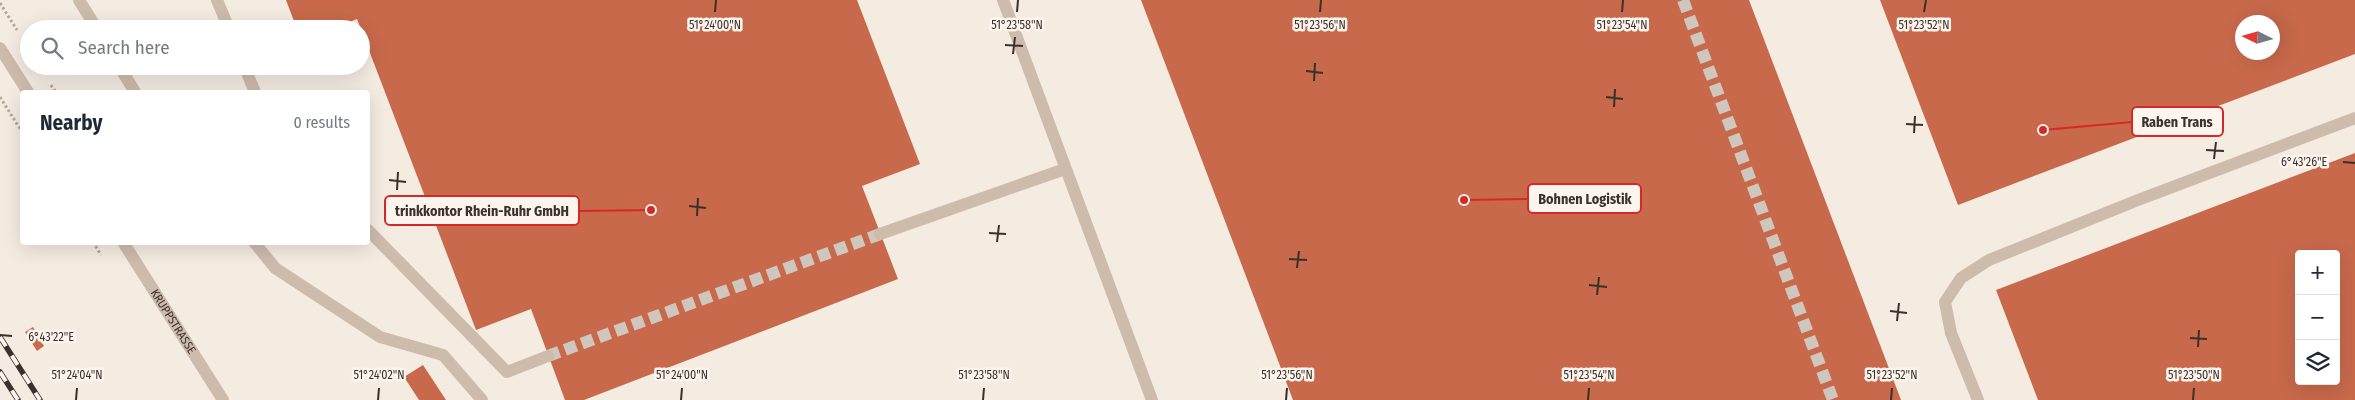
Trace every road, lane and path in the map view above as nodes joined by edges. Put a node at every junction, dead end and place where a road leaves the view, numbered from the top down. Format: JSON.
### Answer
{"nodes":[{"id":1,"x":79,"y":0,"type":"edge"},
{"id":2,"x":217,"y":0,"type":"edge"},
{"id":3,"x":1003,"y":0,"type":"edge"},
{"id":4,"x":0,"y":3,"type":"edge"},
{"id":5,"x":91,"y":20,"type":"edge"},
{"id":6,"x":225,"y":20,"type":"edge"},
{"id":7,"x":19,"y":34,"type":"dead end"},
{"id":8,"x":0,"y":48,"type":"edge"},
{"id":9,"x":125,"y":75,"type":"edge"},
{"id":10,"x":248,"y":75,"type":"edge"},
{"id":11,"x":27,"y":90,"type":"edge"},
{"id":12,"x":134,"y":90,"type":"edge"},
{"id":13,"x":254,"y":90,"type":"edge"},
{"id":14,"x":0,"y":97,"type":"edge"},
{"id":15,"x":2355,"y":118,"type":"edge"},
{"id":16,"x":20,"y":129,"type":"edge"},
{"id":17,"x":1065,"y":169,"type":"junction"},
{"id":18,"x":370,"y":232,"type":"edge"},
{"id":19,"x":880,"y":234,"type":"tunnel mouth"},
{"id":20,"x":125,"y":245,"type":"edge"},
{"id":21,"x":256,"y":245,"type":"edge"},
{"id":22,"x":548,"y":356,"type":"tunnel mouth"},
{"id":23,"x":222,"y":400,"type":"edge"},
{"id":24,"x":482,"y":400,"type":"edge"},
{"id":25,"x":1152,"y":400,"type":"edge"},
{"id":26,"x":1978,"y":400,"type":"edge"}],
"edges":[{"from":1,"to":5,"type":"street"},
{"from":2,"to":6,"type":"street"},
{"from":3,"to":17,"type":"street"},
{"from":4,"to":7,"type":"path"},
{"from":8,"to":11,"type":"street"},
{"from":9,"to":12,"type":"street"},
{"from":10,"to":13,"type":"street"},
{"from":14,"to":16,"type":"path"},
{"from":15,"to":26,"type":"street"},
{"from":17,"to":19,"type":"street"},
{"from":17,"to":25,"type":"street"},
{"from":18,"to":22,"type":"street"},
{"from":20,"to":23,"type":"street","name":"KRUPPSTRASSE"},
{"from":21,"to":24,"type":"street"}]}
